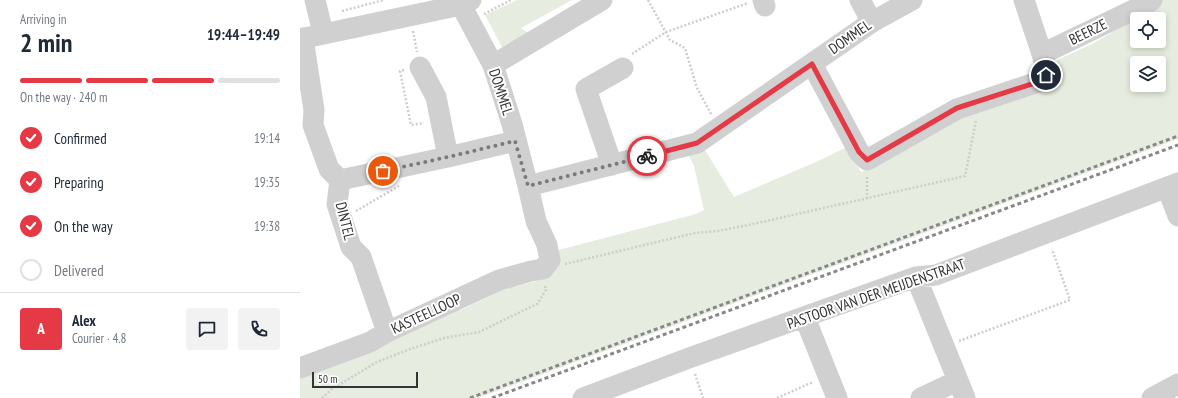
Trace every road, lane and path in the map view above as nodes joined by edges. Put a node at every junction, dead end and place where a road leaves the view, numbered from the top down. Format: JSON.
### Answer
{"nodes":[{"id":1,"x":384,"y":0,"type":"edge"},
{"id":2,"x":511,"y":0,"type":"edge"},
{"id":3,"x":602,"y":0,"type":"edge"},
{"id":4,"x":648,"y":0,"type":"edge"},
{"id":5,"x":860,"y":0,"type":"edge"},
{"id":6,"x":912,"y":0,"type":"edge"},
{"id":7,"x":1024,"y":0,"type":"edge"},
{"id":8,"x":1152,"y":0,"type":"edge"},
{"id":9,"x":759,"y":3,"type":"edge"},
{"id":10,"x":467,"y":9,"type":"edge"},
{"id":11,"x":319,"y":17,"type":"edge"},
{"id":12,"x":872,"y":22,"type":"junction"},
{"id":13,"x":666,"y":32,"type":"junction"},
{"id":14,"x":302,"y":38,"type":"edge"},
{"id":15,"x":1042,"y":54,"type":"junction"},
{"id":16,"x":812,"y":64,"type":"junction"},
{"id":17,"x":493,"y":65,"type":"junction"},
{"id":18,"x":420,"y":67,"type":"dead end"},
{"id":19,"x":623,"y":68,"type":"joint"},
{"id":20,"x":980,"y":101,"type":"junction"},
{"id":21,"x":720,"y":127,"type":"junction"},
{"id":22,"x":515,"y":141,"type":"junction"},
{"id":23,"x":448,"y":157,"type":"junction"},
{"id":24,"x":867,"y":160,"type":"junction"},
{"id":25,"x":612,"y":165,"type":"junction"},
{"id":26,"x":340,"y":180,"type":"junction"},
{"id":27,"x":400,"y":185,"type":"dead end"},
{"id":28,"x":1173,"y":185,"type":"edge"},
{"id":29,"x":528,"y":186,"type":"junction"},
{"id":30,"x":867,"y":198,"type":"junction"},
{"id":31,"x":1178,"y":216,"type":"edge"},
{"id":32,"x":342,"y":219,"type":"junction"},
{"id":33,"x":1046,"y":234,"type":"junction"},
{"id":34,"x":547,"y":265,"type":"junction"},
{"id":35,"x":916,"y":277,"type":"junction"},
{"id":36,"x":805,"y":318,"type":"junction"},
{"id":37,"x":387,"y":332,"type":"junction"},
{"id":38,"x":957,"y":342,"type":"dead end"},
{"id":39,"x":689,"y":358,"type":"junction"},
{"id":40,"x":300,"y":368,"type":"edge"},
{"id":41,"x":828,"y":376,"type":"junction"},
{"id":42,"x":1178,"y":384,"type":"edge"},
{"id":43,"x":961,"y":389,"type":"edge"},
{"id":44,"x":322,"y":398,"type":"edge"},
{"id":45,"x":583,"y":398,"type":"edge"},
{"id":46,"x":703,"y":398,"type":"edge"},
{"id":47,"x":777,"y":398,"type":"edge"},
{"id":48,"x":837,"y":398,"type":"edge"},
{"id":49,"x":921,"y":398,"type":"edge"},
{"id":50,"x":1152,"y":398,"type":"edge"}],
"edges":[{"from":1,"to":11,"type":"path"},
{"from":2,"to":10,"type":"path"},
{"from":3,"to":17,"type":"street"},
{"from":4,"to":13,"type":"path"},
{"from":5,"to":12,"type":"street"},
{"from":6,"to":12,"type":"street","name":"DOMMEL"},
{"from":7,"to":15,"type":"street"},
{"from":8,"to":15,"type":"street","name":"BEERZE"},
{"from":9,"to":13,"type":"path"},
{"from":10,"to":11,"type":"street"},
{"from":10,"to":17,"type":"street","name":"DOMMEL"},
{"from":11,"to":14,"type":"street"},
{"from":12,"to":16,"type":"street","name":"DOMMEL"},
{"from":13,"to":19,"type":"path"},
{"from":13,"to":21,"type":"path"},
{"from":14,"to":26,"type":"street","name":"DINTEL"},
{"from":15,"to":20,"type":"street"},
{"from":16,"to":21,"type":"street","name":"DOMMEL"},
{"from":16,"to":24,"type":"street"},
{"from":17,"to":22,"type":"street","name":"DOMMEL"},
{"from":18,"to":23,"type":"street"},
{"from":19,"to":25,"type":"street"},
{"from":20,"to":24,"type":"street"},
{"from":20,"to":30,"type":"path"},
{"from":21,"to":25,"type":"street","name":"DOMMEL"},
{"from":22,"to":23,"type":"street"},
{"from":22,"to":29,"type":"street","name":"DOMMEL"},
{"from":23,"to":26,"type":"street"},
{"from":24,"to":30,"type":"path"},
{"from":25,"to":29,"type":"street","name":"DOMMEL"},
{"from":26,"to":32,"type":"street","name":"DINTEL"},
{"from":27,"to":32,"type":"path"},
{"from":28,"to":31,"type":"street","name":"PASTOOR VAN DER MEIJDENSTRAAT"},
{"from":28,"to":33,"type":"street","name":"PASTOOR VAN DER MEIJDENSTRAAT"},
{"from":29,"to":34,"type":"street","name":"DOMMEL"},
{"from":30,"to":34,"type":"path"},
{"from":32,"to":37,"type":"street","name":"DINTEL"},
{"from":33,"to":35,"type":"street","name":"PASTOOR VAN DER MEIJDENSTRAAT"},
{"from":33,"to":38,"type":"path"},
{"from":34,"to":37,"type":"street","name":"KASTEELLOOP"},
{"from":34,"to":44,"type":"path"},
{"from":35,"to":36,"type":"street","name":"PASTOOR VAN DER MEIJDENSTRAAT"},
{"from":35,"to":43,"type":"street"},
{"from":36,"to":39,"type":"street","name":"PASTOOR VAN DER MEIJDENSTRAAT"},
{"from":36,"to":41,"type":"street"},
{"from":37,"to":40,"type":"street","name":"KASTEELLOOP"},
{"from":39,"to":45,"type":"street","name":"PASTOOR VAN DER MEIJDENSTRAAT"},
{"from":39,"to":46,"type":"path"},
{"from":41,"to":47,"type":"path"},
{"from":41,"to":48,"type":"street"},
{"from":42,"to":50,"type":"street"},
{"from":43,"to":49,"type":"street"}]}
